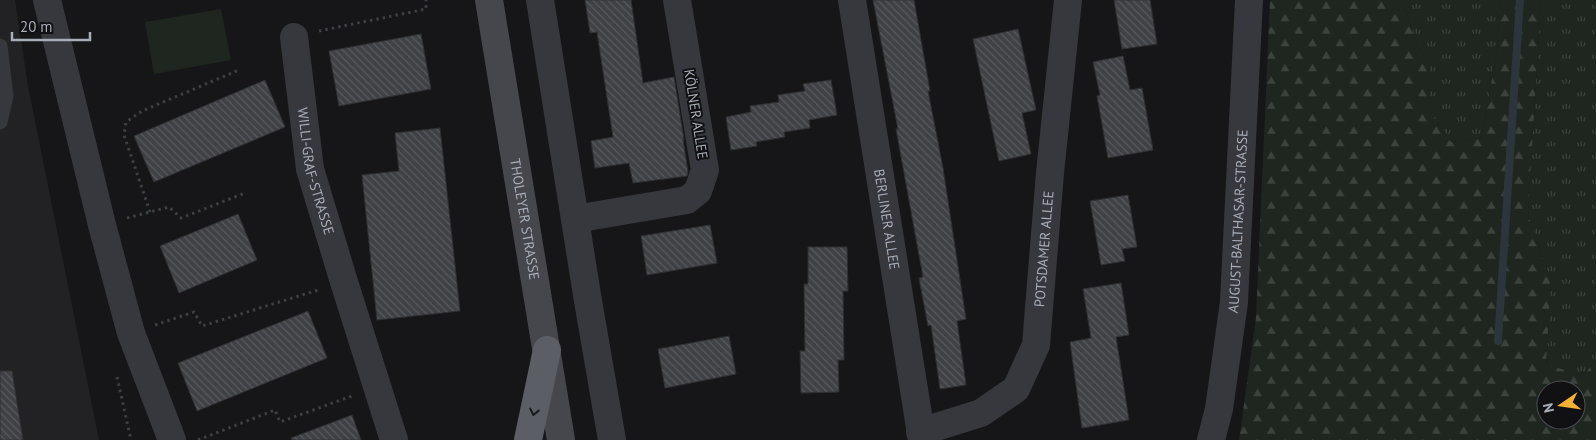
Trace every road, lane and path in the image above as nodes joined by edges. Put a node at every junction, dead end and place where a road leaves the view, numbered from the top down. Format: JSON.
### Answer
{"nodes":[{"id":1,"x":47,"y":0,"type":"edge"},
{"id":2,"x":426,"y":0,"type":"edge"},
{"id":3,"x":489,"y":0,"type":"edge"},
{"id":4,"x":540,"y":0,"type":"edge"},
{"id":5,"x":677,"y":0,"type":"edge"},
{"id":6,"x":852,"y":0,"type":"edge"},
{"id":7,"x":1068,"y":0,"type":"edge"},
{"id":8,"x":1249,"y":0,"type":"edge"},
{"id":9,"x":294,"y":37,"type":"joint"},
{"id":10,"x":0,"y":46,"type":"edge"},
{"id":11,"x":239,"y":70,"type":"dead end"},
{"id":12,"x":0,"y":122,"type":"edge"},
{"id":13,"x":245,"y":193,"type":"dead end"},
{"id":14,"x":150,"y":212,"type":"junction"},
{"id":15,"x":145,"y":214,"type":"dead end"},
{"id":16,"x":575,"y":219,"type":"junction"},
{"id":17,"x":344,"y":282,"type":"junction"},
{"id":18,"x":131,"y":333,"type":"junction"},
{"id":19,"x":547,"y":350,"type":"junction"},
{"id":20,"x":378,"y":386,"type":"junction"},
{"id":21,"x":921,"y":436,"type":"edge"},
{"id":22,"x":172,"y":440,"type":"edge"},
{"id":23,"x":198,"y":440,"type":"edge"},
{"id":24,"x":394,"y":440,"type":"edge"},
{"id":25,"x":528,"y":440,"type":"edge"},
{"id":26,"x":562,"y":440,"type":"edge"},
{"id":27,"x":612,"y":440,"type":"edge"},
{"id":28,"x":1211,"y":440,"type":"edge"}],
"edges":[{"from":1,"to":18,"type":"street"},
{"from":2,"to":9,"type":"path"},
{"from":3,"to":19,"type":"main road","name":"THOLEYER STRASSE"},
{"from":4,"to":16,"type":"street"},
{"from":5,"to":16,"type":"street","name":"KÖLNER ALLEE"},
{"from":6,"to":21,"type":"street","name":"BERLINER ALLEE"},
{"from":7,"to":21,"type":"street","name":"POTSDAMER ALLEE"},
{"from":8,"to":28,"type":"street","name":"AUGUST-BALTHASAR-STRASSE"},
{"from":9,"to":17,"type":"street","name":"WILLI-GRAF-STRASSE"},
{"from":10,"to":12,"type":"lane"},
{"from":11,"to":14,"type":"path"},
{"from":13,"to":14,"type":"path"},
{"from":14,"to":15,"type":"path"},
{"from":16,"to":27,"type":"street"},
{"from":17,"to":18,"type":"path"},
{"from":17,"to":20,"type":"street","name":"WILLI-GRAF-STRASSE"},
{"from":18,"to":22,"type":"street"},
{"from":19,"to":25,"type":"highway","one_way":true},
{"from":19,"to":26,"type":"main road","name":"THOLEYER STRASSE"},
{"from":20,"to":23,"type":"path"},
{"from":20,"to":24,"type":"street","name":"WILLI-GRAF-STRASSE"}]}
